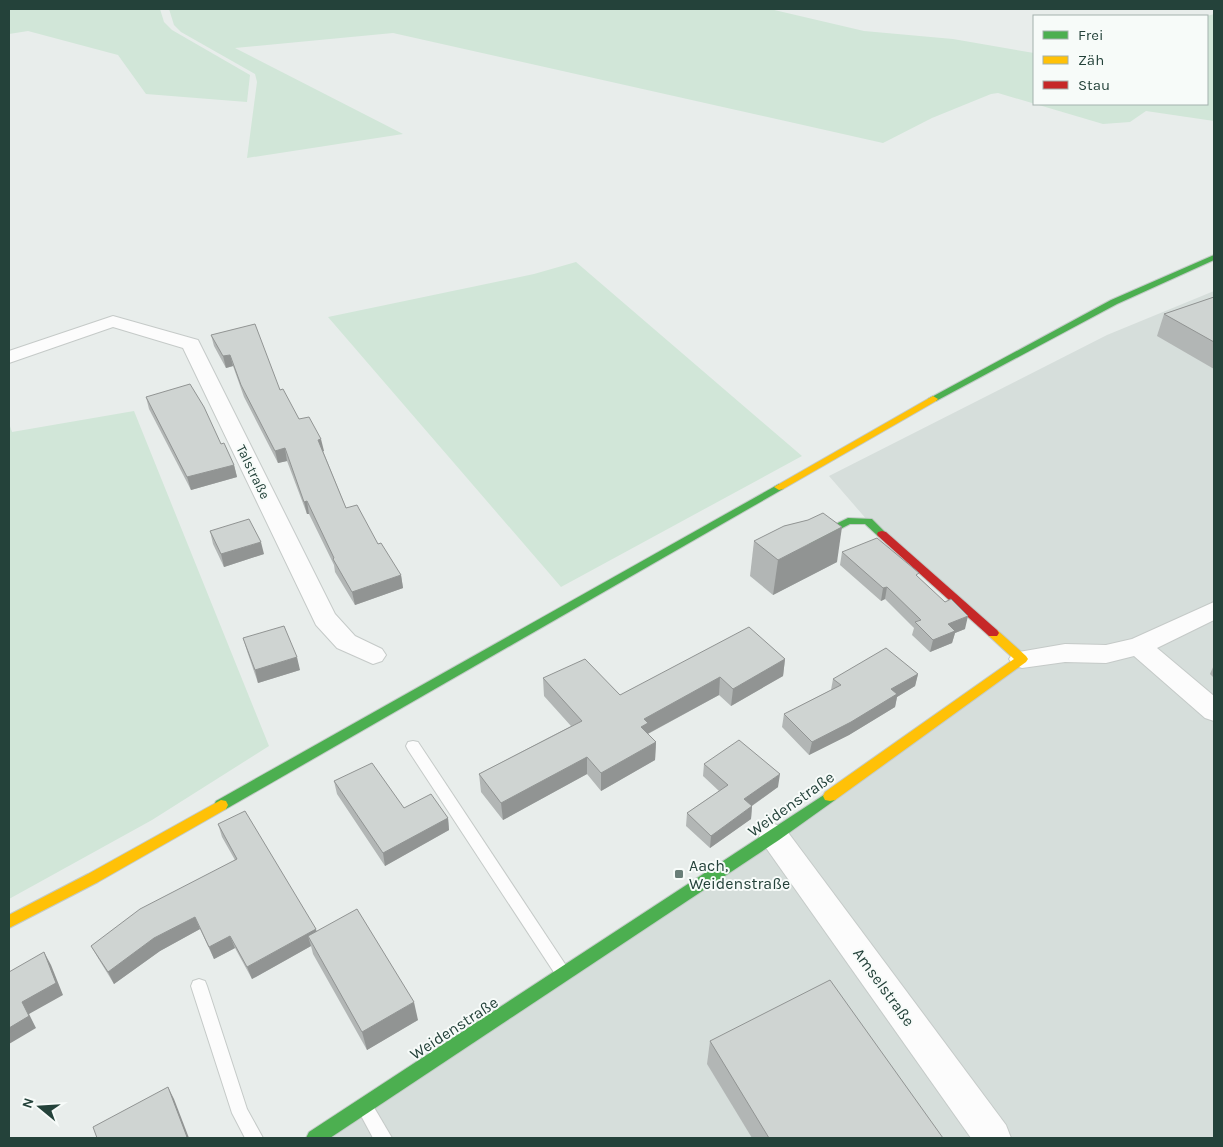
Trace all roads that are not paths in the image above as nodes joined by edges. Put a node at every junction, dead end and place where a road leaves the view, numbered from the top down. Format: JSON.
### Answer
{"nodes":[{"id":1,"x":1214,"y":257,"type":"edge"},
{"id":2,"x":9,"y":357,"type":"edge"},
{"id":3,"x":793,"y":547,"type":"edge"},
{"id":4,"x":1214,"y":610,"type":"edge"},
{"id":5,"x":1139,"y":646,"type":"junction"},
{"id":6,"x":373,"y":655,"type":"dead end"},
{"id":7,"x":1022,"y":659,"type":"junction"},
{"id":8,"x":1214,"y":711,"type":"edge"},
{"id":9,"x":413,"y":746,"type":"dead end"},
{"id":10,"x":774,"y":836,"type":"junction"},
{"id":11,"x":9,"y":922,"type":"edge"},
{"id":12,"x":564,"y":976,"type":"junction"},
{"id":13,"x":199,"y":986,"type":"dead end"},
{"id":14,"x":364,"y":1106,"type":"junction"},
{"id":15,"x":254,"y":1138,"type":"edge"},
{"id":16,"x":315,"y":1138,"type":"edge"},
{"id":17,"x":383,"y":1138,"type":"edge"},
{"id":18,"x":993,"y":1138,"type":"edge"}],
"edges":[{"from":1,"to":11,"type":"main road"},
{"from":2,"to":6,"type":"street","name":"Talstraße"},
{"from":3,"to":7,"type":"main road"},
{"from":4,"to":5,"type":"street"},
{"from":5,"to":7,"type":"street"},
{"from":5,"to":8,"type":"street"},
{"from":7,"to":10,"type":"main road","name":"Weidenstraße"},
{"from":9,"to":12,"type":"lane"},
{"from":10,"to":12,"type":"main road","name":"Weidenstraße"},
{"from":10,"to":18,"type":"street","name":"Amselstraße"},
{"from":12,"to":14,"type":"main road","name":"Weidenstraße"},
{"from":13,"to":15,"type":"lane"},
{"from":14,"to":16,"type":"main road","name":"Weidenstraße"},
{"from":14,"to":17,"type":"lane"}]}
